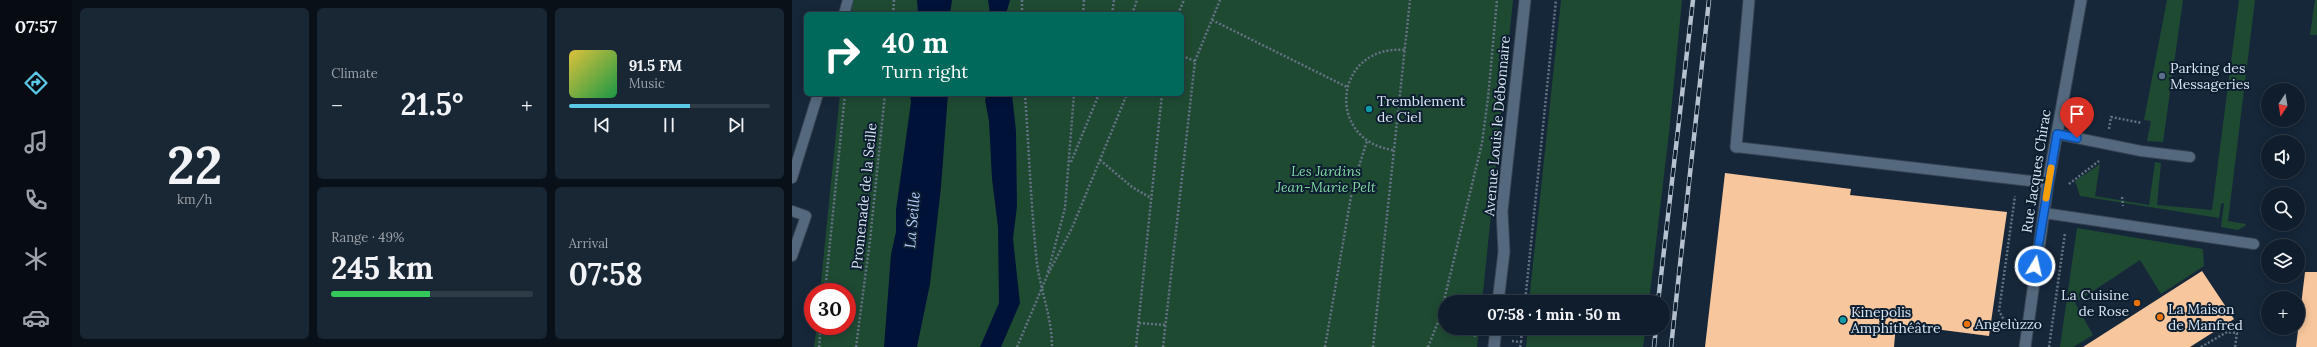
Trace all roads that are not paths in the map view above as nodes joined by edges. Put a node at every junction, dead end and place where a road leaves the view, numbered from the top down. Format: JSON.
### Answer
{"nodes":[{"id":1,"x":848,"y":0,"type":"edge"},
{"id":2,"x":1525,"y":0,"type":"edge"},
{"id":3,"x":1749,"y":0,"type":"edge"},
{"id":4,"x":2081,"y":0,"type":"edge"},
{"id":5,"x":845,"y":12,"type":"edge"},
{"id":6,"x":817,"y":96,"type":"edge"},
{"id":7,"x":2057,"y":134,"type":"junction"},
{"id":8,"x":1736,"y":147,"type":"joint"},
{"id":9,"x":2190,"y":157,"type":"dead end"},
{"id":10,"x":792,"y":178,"type":"edge"},
{"id":11,"x":2048,"y":183,"type":"junction"},
{"id":12,"x":792,"y":211,"type":"edge"},
{"id":13,"x":2044,"y":213,"type":"junction"},
{"id":14,"x":2254,"y":244,"type":"dead end"},
{"id":15,"x":792,"y":256,"type":"edge"},
{"id":16,"x":1499,"y":295,"type":"edge"},
{"id":17,"x":1495,"y":335,"type":"edge"},
{"id":18,"x":1494,"y":347,"type":"edge"},
{"id":19,"x":2025,"y":347,"type":"edge"}],
"edges":[{"from":1,"to":5,"type":"lane"},
{"from":2,"to":16,"type":"street","name":"Avenue Louis le Débonnaire"},
{"from":3,"to":8,"type":"street"},
{"from":4,"to":7,"type":"street","name":"Rue Jacques Chirac"},
{"from":6,"to":10,"type":"lane"},
{"from":7,"to":9,"type":"lane"},
{"from":7,"to":11,"type":"street","name":"Rue Jacques Chirac"},
{"from":8,"to":11,"type":"lane"},
{"from":11,"to":13,"type":"street","name":"Rue Jacques Chirac"},
{"from":12,"to":15,"type":"lane"},
{"from":13,"to":14,"type":"lane"},
{"from":13,"to":19,"type":"street","name":"Rue Jacques Chirac"},
{"from":17,"to":18,"type":"street"}]}
